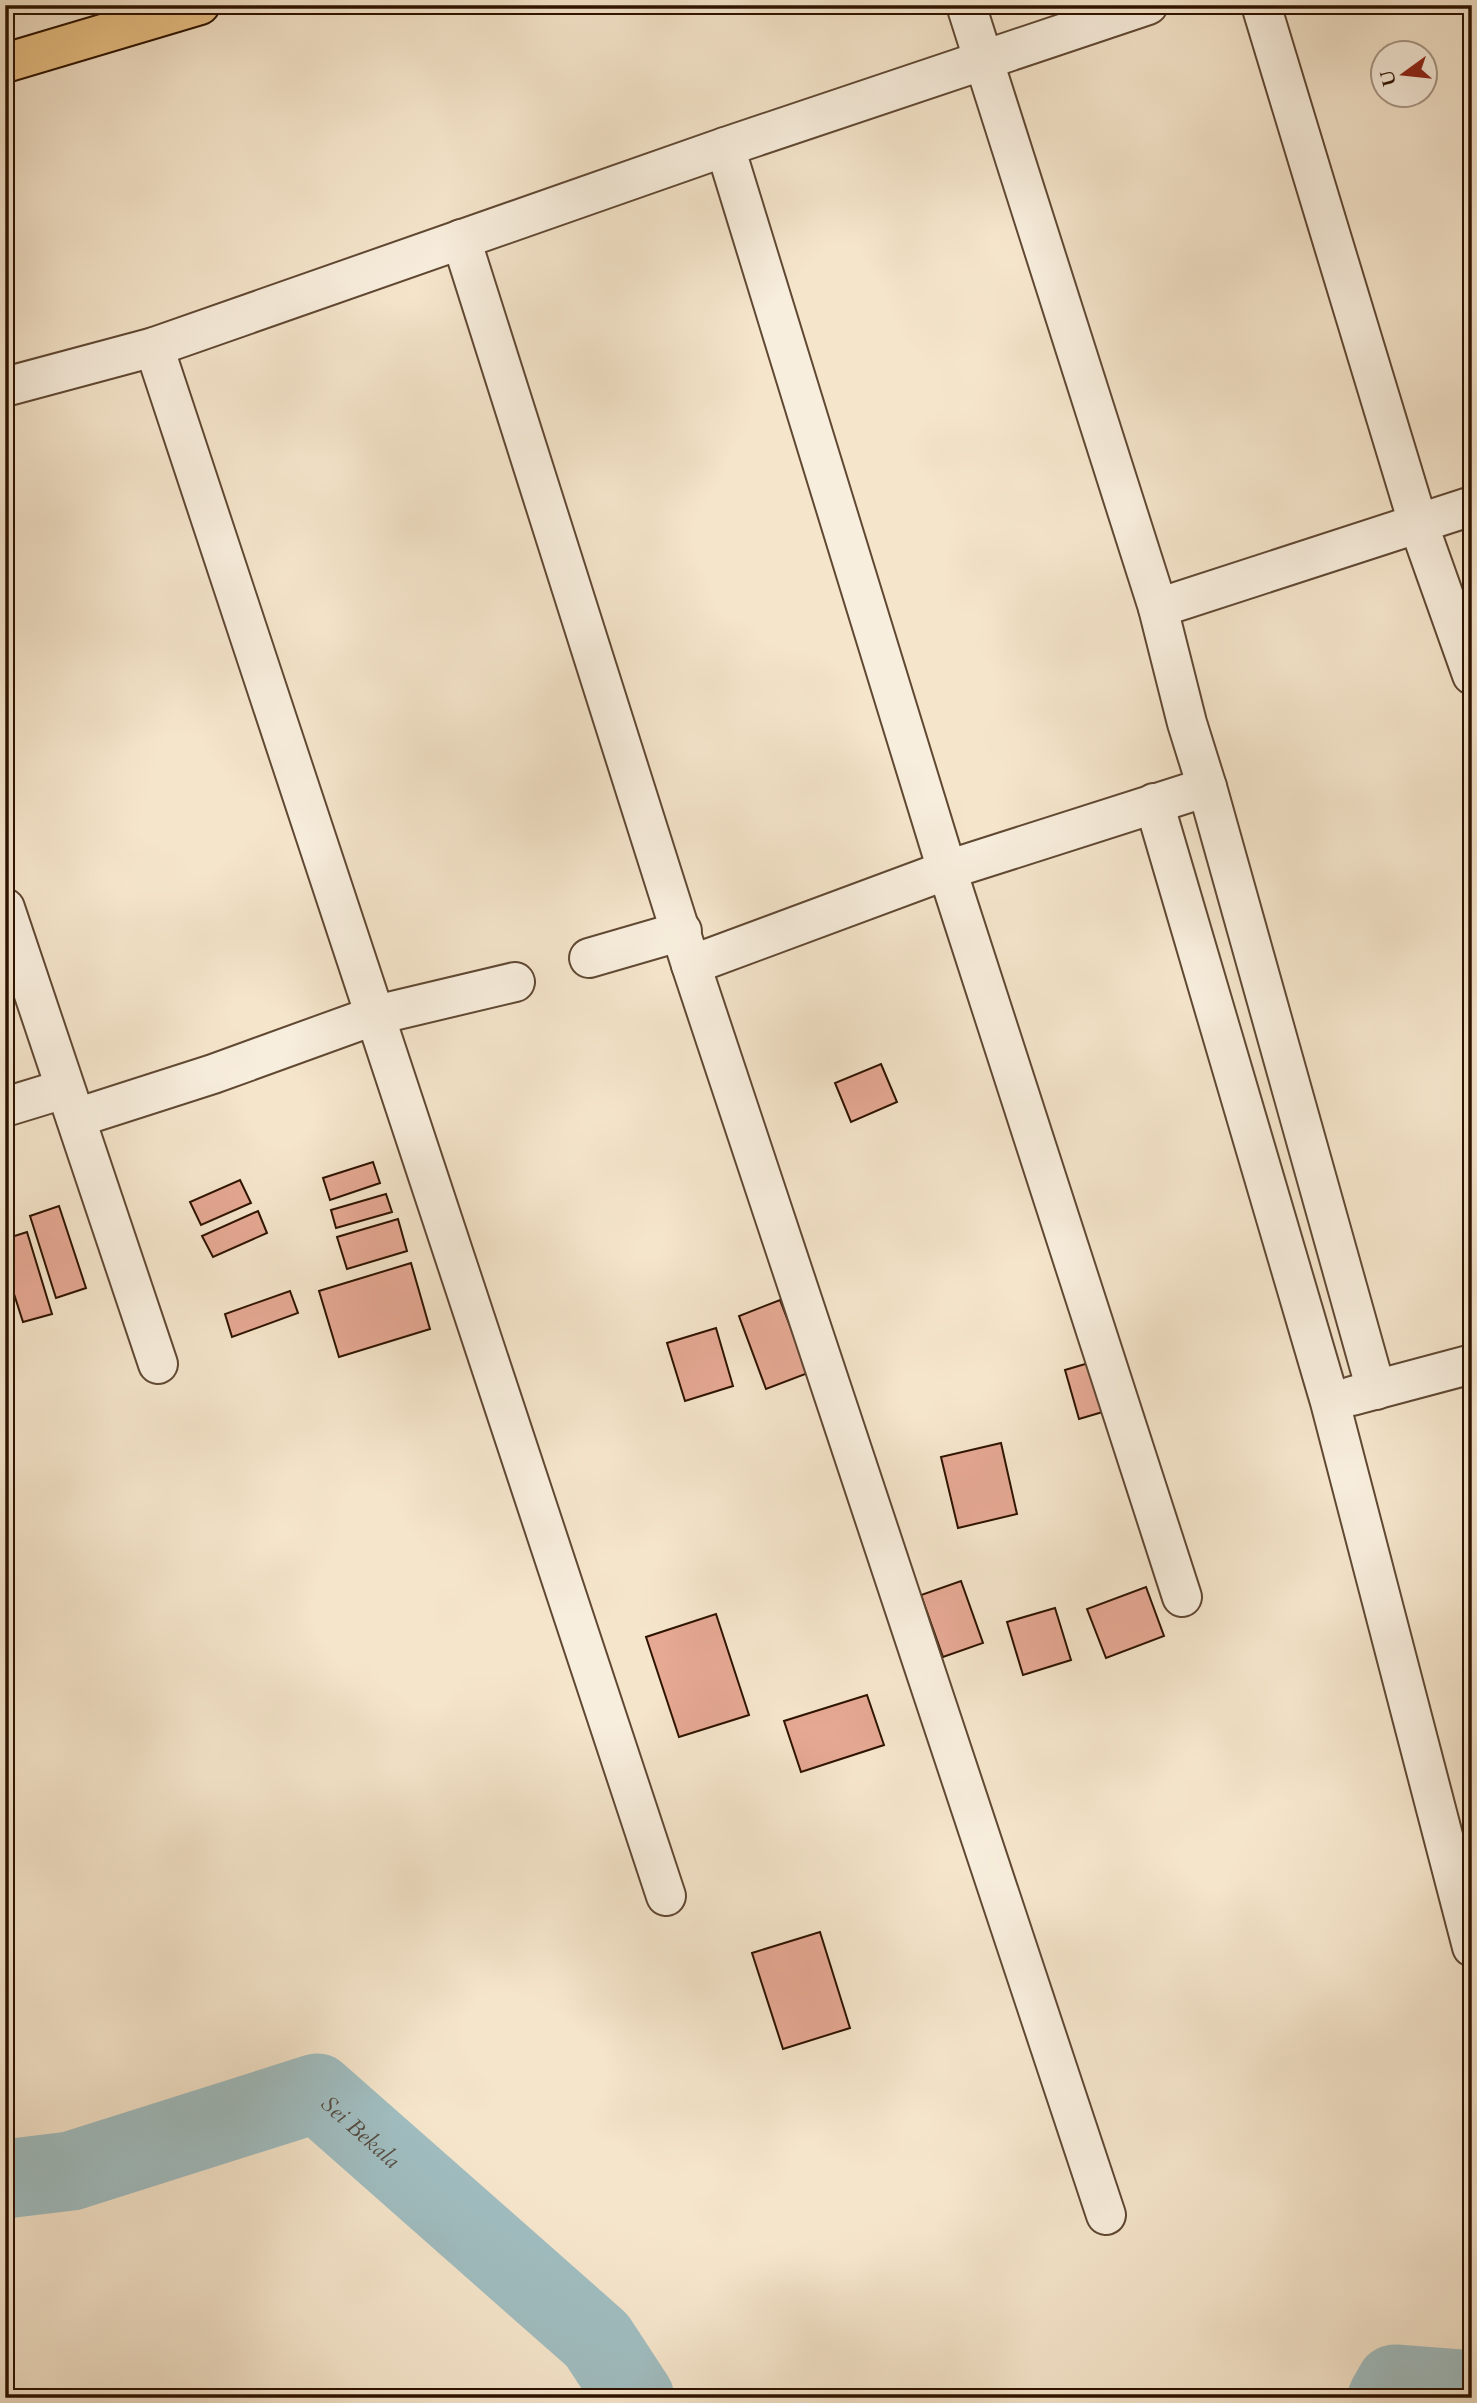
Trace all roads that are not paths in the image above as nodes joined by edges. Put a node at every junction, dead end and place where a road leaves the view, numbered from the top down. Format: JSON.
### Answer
{"nodes":[{"id":1,"x":200,"y":5,"type":"edge"},
{"id":2,"x":966,"y":5,"type":"edge"},
{"id":3,"x":1148,"y":5,"type":"edge"},
{"id":4,"x":1261,"y":5,"type":"edge"},
{"id":5,"x":138,"y":14,"type":"edge"},
{"id":6,"x":985,"y":61,"type":"junction"},
{"id":7,"x":5,"y":63,"type":"edge"},
{"id":8,"x":725,"y":147,"type":"junction"},
{"id":9,"x":461,"y":239,"type":"junction"},
{"id":10,"x":154,"y":346,"type":"junction"},
{"id":11,"x":5,"y":387,"type":"edge"},
{"id":12,"x":1472,"y":506,"type":"edge"},
{"id":13,"x":1418,"y":523,"type":"junction"},
{"id":14,"x":1158,"y":608,"type":"junction"},
{"id":15,"x":1472,"y":674,"type":"edge"},
{"id":16,"x":1207,"y":787,"type":"junction"},
{"id":17,"x":1154,"y":803,"type":"junction"},
{"id":18,"x":947,"y":870,"type":"junction"},
{"id":19,"x":5,"y":908,"type":"edge"},
{"id":20,"x":1243,"y":918,"type":"junction"},
{"id":21,"x":1193,"y":934,"type":"junction"},
{"id":22,"x":686,"y":948,"type":"junction"},
{"id":23,"x":589,"y":958,"type":"dead end"},
{"id":24,"x":515,"y":982,"type":"dead end"},
{"id":25,"x":376,"y":1015,"type":"junction"},
{"id":26,"x":70,"y":1103,"type":"junction"},
{"id":27,"x":5,"y":1107,"type":"edge"},
{"id":28,"x":158,"y":1364,"type":"dead end"},
{"id":29,"x":1472,"y":1364,"type":"edge"},
{"id":30,"x":1376,"y":1390,"type":"junction"},
{"id":31,"x":1330,"y":1402,"type":"junction"},
{"id":32,"x":1182,"y":1597,"type":"dead end"},
{"id":33,"x":666,"y":1896,"type":"dead end"},
{"id":34,"x":1472,"y":1947,"type":"edge"},
{"id":35,"x":1106,"y":2216,"type":"dead end"}],
"edges":[{"from":1,"to":5,"type":"main road"},
{"from":2,"to":6,"type":"street"},
{"from":3,"to":6,"type":"street"},
{"from":4,"to":13,"type":"street"},
{"from":5,"to":7,"type":"main road"},
{"from":6,"to":8,"type":"street"},
{"from":6,"to":14,"type":"street"},
{"from":8,"to":9,"type":"street"},
{"from":8,"to":18,"type":"street"},
{"from":9,"to":10,"type":"street"},
{"from":9,"to":22,"type":"street"},
{"from":10,"to":11,"type":"street"},
{"from":10,"to":25,"type":"street"},
{"from":12,"to":13,"type":"street"},
{"from":13,"to":14,"type":"street"},
{"from":13,"to":15,"type":"street"},
{"from":14,"to":16,"type":"street"},
{"from":16,"to":17,"type":"street"},
{"from":16,"to":20,"type":"street"},
{"from":17,"to":18,"type":"street"},
{"from":17,"to":21,"type":"street"},
{"from":18,"to":22,"type":"street"},
{"from":18,"to":32,"type":"street"},
{"from":19,"to":26,"type":"street"},
{"from":20,"to":21,"type":"street"},
{"from":20,"to":30,"type":"street"},
{"from":21,"to":31,"type":"street"},
{"from":22,"to":23,"type":"street"},
{"from":22,"to":35,"type":"street"},
{"from":24,"to":25,"type":"street"},
{"from":25,"to":26,"type":"street"},
{"from":25,"to":33,"type":"street"},
{"from":26,"to":27,"type":"street"},
{"from":26,"to":28,"type":"street"},
{"from":29,"to":30,"type":"street"},
{"from":30,"to":31,"type":"street"},
{"from":31,"to":34,"type":"street"}]}
